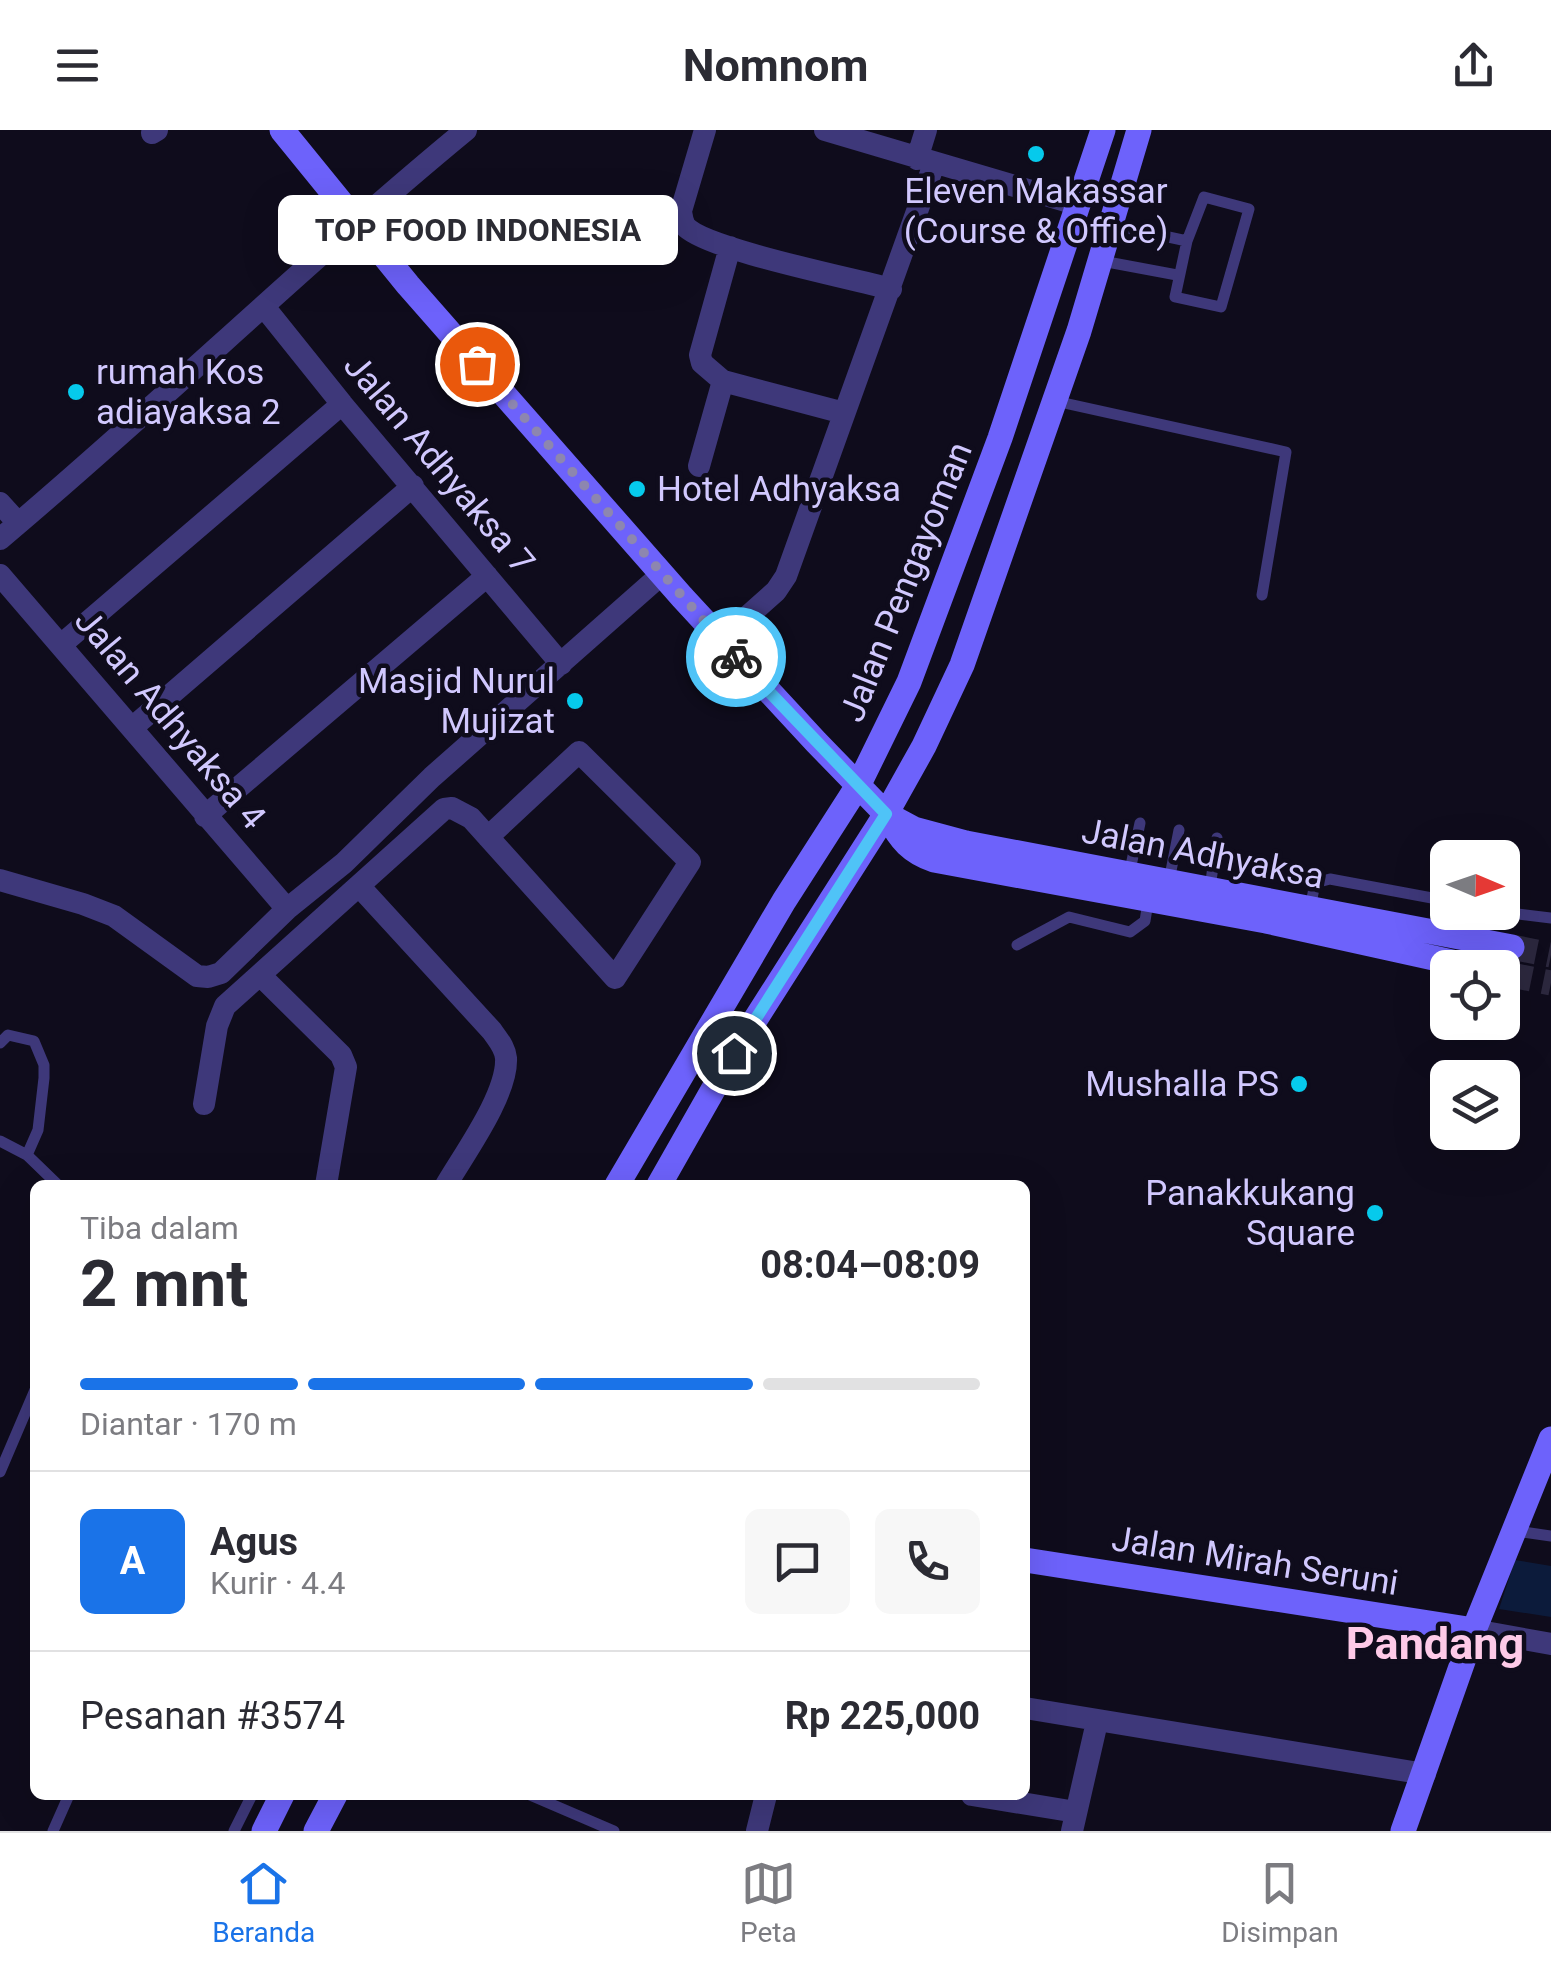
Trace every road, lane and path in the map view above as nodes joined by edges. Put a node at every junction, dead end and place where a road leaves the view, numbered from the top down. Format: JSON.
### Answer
{"nodes":[{"id":1,"x":282,"y":130,"type":"edge"},
{"id":2,"x":466,"y":130,"type":"edge"},
{"id":3,"x":705,"y":130,"type":"edge"},
{"id":4,"x":825,"y":130,"type":"edge"},
{"id":5,"x":926,"y":130,"type":"edge"},
{"id":6,"x":1102,"y":130,"type":"edge"},
{"id":7,"x":1140,"y":130,"type":"edge"},
{"id":8,"x":926,"y":162,"type":"junction"},
{"id":9,"x":1079,"y":205,"type":"junction"},
{"id":10,"x":354,"y":222,"type":"junction"},
{"id":11,"x":1113,"y":225,"type":"junction"},
{"id":12,"x":1187,"y":241,"type":"junction"},
{"id":13,"x":730,"y":247,"type":"junction"},
{"id":14,"x":1102,"y":261,"type":"junction"},
{"id":15,"x":1177,"y":275,"type":"junction"},
{"id":16,"x":890,"y":288,"type":"junction"},
{"id":17,"x":265,"y":308,"type":"junction"},
{"id":18,"x":724,"y":381,"type":"junction"},
{"id":19,"x":1016,"y":390,"type":"junction"},
{"id":20,"x":1055,"y":402,"type":"junction"},
{"id":21,"x":342,"y":404,"type":"junction"},
{"id":22,"x":844,"y":412,"type":"junction"},
{"id":23,"x":699,"y":466,"type":"dead end"},
{"id":24,"x":413,"y":486,"type":"junction"},
{"id":25,"x":0,"y":503,"type":"edge"},
{"id":26,"x":18,"y":523,"type":"junction"},
{"id":27,"x":0,"y":539,"type":"edge"},
{"id":28,"x":662,"y":574,"type":"junction"},
{"id":29,"x":0,"y":576,"type":"edge"},
{"id":30,"x":487,"y":576,"type":"junction"},
{"id":31,"x":1262,"y":595,"type":"dead end"},
{"id":32,"x":721,"y":640,"type":"junction"},
{"id":33,"x":62,"y":644,"type":"junction"},
{"id":34,"x":561,"y":664,"type":"junction"},
{"id":35,"x":133,"y":728,"type":"junction"},
{"id":36,"x":859,"y":784,"type":"junction"},
{"id":37,"x":886,"y":814,"type":"junction"},
{"id":38,"x":205,"y":816,"type":"junction"},
{"id":39,"x":1140,"y":822,"type":"dead end"},
{"id":40,"x":1178,"y":830,"type":"dead end"},
{"id":41,"x":488,"y":837,"type":"junction"},
{"id":42,"x":1217,"y":838,"type":"dead end"},
{"id":43,"x":1128,"y":875,"type":"junction"},
{"id":44,"x":0,"y":880,"type":"edge"},
{"id":45,"x":1169,"y":881,"type":"junction"},
{"id":46,"x":360,"y":886,"type":"junction"},
{"id":47,"x":1210,"y":888,"type":"junction"},
{"id":48,"x":1429,"y":898,"type":"joint"},
{"id":49,"x":1148,"y":902,"type":"junction"},
{"id":50,"x":287,"y":909,"type":"junction"},
{"id":51,"x":1520,"y":914,"type":"edge"},
{"id":52,"x":1551,"y":918,"type":"edge"},
{"id":53,"x":1308,"y":920,"type":"junction"},
{"id":54,"x":1421,"y":942,"type":"junction"},
{"id":55,"x":1017,"y":945,"type":"dead end"},
{"id":56,"x":1512,"y":947,"type":"tunnel mouth"},
{"id":57,"x":1439,"y":950,"type":"edge"},
{"id":58,"x":261,"y":976,"type":"junction"},
{"id":59,"x":0,"y":1043,"type":"edge"},
{"id":60,"x":204,"y":1104,"type":"dead end"},
{"id":61,"x":0,"y":1140,"type":"edge"},
{"id":62,"x":27,"y":1155,"type":"junction"},
{"id":63,"x":53,"y":1180,"type":"edge"},
{"id":64,"x":327,"y":1180,"type":"edge"},
{"id":65,"x":449,"y":1180,"type":"edge"},
{"id":66,"x":619,"y":1180,"type":"edge"},
{"id":67,"x":662,"y":1180,"type":"edge"},
{"id":68,"x":30,"y":1402,"type":"edge"},
{"id":69,"x":1551,"y":1439,"type":"edge"},
{"id":70,"x":0,"y":1472,"type":"edge"},
{"id":71,"x":1512,"y":1530,"type":"junction"},
{"id":72,"x":1551,"y":1536,"type":"edge"},
{"id":73,"x":1030,"y":1561,"type":"edge"},
{"id":74,"x":1474,"y":1630,"type":"junction"},
{"id":75,"x":1551,"y":1644,"type":"edge"},
{"id":76,"x":1030,"y":1709,"type":"edge"},
{"id":77,"x":1097,"y":1722,"type":"junction"},
{"id":78,"x":1425,"y":1774,"type":"junction"},
{"id":79,"x":67,"y":1800,"type":"edge"},
{"id":80,"x":332,"y":1800,"type":"edge"},
{"id":81,"x":542,"y":1800,"type":"edge"},
{"id":82,"x":765,"y":1800,"type":"edge"},
{"id":83,"x":992,"y":1800,"type":"edge"},
{"id":84,"x":266,"y":1805,"type":"edge"},
{"id":85,"x":1074,"y":1821,"type":"edge"},
{"id":86,"x":53,"y":1831,"type":"edge"},
{"id":87,"x":234,"y":1831,"type":"edge"},
{"id":88,"x":316,"y":1831,"type":"edge"},
{"id":89,"x":614,"y":1831,"type":"edge"},
{"id":90,"x":757,"y":1831,"type":"edge"},
{"id":91,"x":1403,"y":1831,"type":"edge"}],
"edges":[{"from":1,"to":10,"type":"street","name":"Jalan Adhyaksa"},
{"from":2,"to":10,"type":"street"},
{"from":3,"to":13,"type":"street"},
{"from":4,"to":8,"type":"street"},
{"from":5,"to":8,"type":"street"},
{"from":6,"to":9,"type":"street","name":"Jalan Pengayoman"},
{"from":7,"to":11,"type":"street"},
{"from":8,"to":9,"type":"street"},
{"from":8,"to":16,"type":"street"},
{"from":9,"to":19,"type":"street","name":"Jalan Pengayoman"},
{"from":10,"to":17,"type":"street"},
{"from":10,"to":28,"type":"street","name":"Jalan Adhyaksa"},
{"from":11,"to":12,"type":"lane"},
{"from":11,"to":14,"type":"street"},
{"from":12,"to":15,"type":"lane"},
{"from":12,"to":15,"type":"lane"},
{"from":13,"to":16,"type":"street"},
{"from":13,"to":18,"type":"street"},
{"from":14,"to":15,"type":"lane"},
{"from":14,"to":20,"type":"street"},
{"from":16,"to":22,"type":"street"},
{"from":17,"to":21,"type":"street","name":"Jalan Adhyaksa 7"},
{"from":17,"to":26,"type":"street"},
{"from":18,"to":22,"type":"street"},
{"from":18,"to":23,"type":"street"},
{"from":19,"to":20,"type":"street"},
{"from":19,"to":36,"type":"street","name":"Jalan Pengayoman"},
{"from":20,"to":31,"type":"lane"},
{"from":20,"to":37,"type":"street"},
{"from":21,"to":24,"type":"street","name":"Jalan Adhyaksa 7"},
{"from":21,"to":33,"type":"street"},
{"from":22,"to":32,"type":"street"},
{"from":24,"to":30,"type":"street","name":"Jalan Adhyaksa 7"},
{"from":24,"to":35,"type":"street"},
{"from":25,"to":26,"type":"street"},
{"from":26,"to":27,"type":"street"},
{"from":28,"to":32,"type":"street","name":"Jalan Adhyaksa"},
{"from":28,"to":34,"type":"street"},
{"from":29,"to":33,"type":"street","name":"Jalan Adhyaksa 4"},
{"from":30,"to":34,"type":"street","name":"Jalan Adhyaksa 7"},
{"from":30,"to":38,"type":"street"},
{"from":32,"to":36,"type":"street","name":"Jalan Adhyaksa"},
{"from":33,"to":35,"type":"street","name":"Jalan Adhyaksa 4"},
{"from":34,"to":50,"type":"street"},
{"from":35,"to":38,"type":"street","name":"Jalan Adhyaksa 4"},
{"from":36,"to":37,"type":"street","name":"Jalan Adhyaksa"},
{"from":36,"to":66,"type":"street","name":"Jalan Pengayoman"},
{"from":37,"to":43,"type":"street","name":"Jalan Adhyaksa"},
{"from":37,"to":49,"type":"street","name":"Jalan Adhyaksa"},
{"from":37,"to":67,"type":"street"},
{"from":38,"to":50,"type":"street","name":"Jalan Adhyaksa 4"},
{"from":39,"to":43,"type":"lane"},
{"from":40,"to":45,"type":"lane"},
{"from":41,"to":41,"type":"street"},
{"from":41,"to":46,"type":"street"},
{"from":42,"to":47,"type":"lane"},
{"from":43,"to":45,"type":"street","name":"Jalan Adhyaksa"},
{"from":44,"to":50,"type":"street"},
{"from":45,"to":47,"type":"street","name":"Jalan Adhyaksa"},
{"from":46,"to":58,"type":"street"},
{"from":46,"to":65,"type":"street"},
{"from":47,"to":53,"type":"street","name":"Jalan Adhyaksa"},
{"from":48,"to":53,"type":"lane"},
{"from":48,"to":54,"type":"lane"},
{"from":49,"to":53,"type":"street","name":"Jalan Adhyaksa"},
{"from":49,"to":55,"type":"lane"},
{"from":51,"to":52,"type":"lane"},
{"from":53,"to":54,"type":"street","name":"Jalan Adhyaksa"},
{"from":54,"to":56,"type":"street","name":"Jalan Adhyaksa"},
{"from":54,"to":57,"type":"street","name":"Jalan Adhyaksa"},
{"from":58,"to":60,"type":"street"},
{"from":58,"to":64,"type":"street"},
{"from":59,"to":62,"type":"lane"},
{"from":61,"to":62,"type":"lane"},
{"from":62,"to":63,"type":"lane"},
{"from":68,"to":70,"type":"lane"},
{"from":69,"to":71,"type":"street"},
{"from":71,"to":72,"type":"lane"},
{"from":71,"to":74,"type":"street"},
{"from":73,"to":74,"type":"street","name":"Jalan Mirah Seruni"},
{"from":74,"to":75,"type":"street"},
{"from":74,"to":78,"type":"street"},
{"from":76,"to":77,"type":"street"},
{"from":77,"to":78,"type":"street"},
{"from":77,"to":85,"type":"street"},
{"from":78,"to":91,"type":"street"},
{"from":79,"to":86,"type":"lane"},
{"from":80,"to":88,"type":"street"},
{"from":81,"to":89,"type":"lane"},
{"from":82,"to":90,"type":"street"},
{"from":83,"to":85,"type":"street"},
{"from":84,"to":87,"type":"lane"}]}
